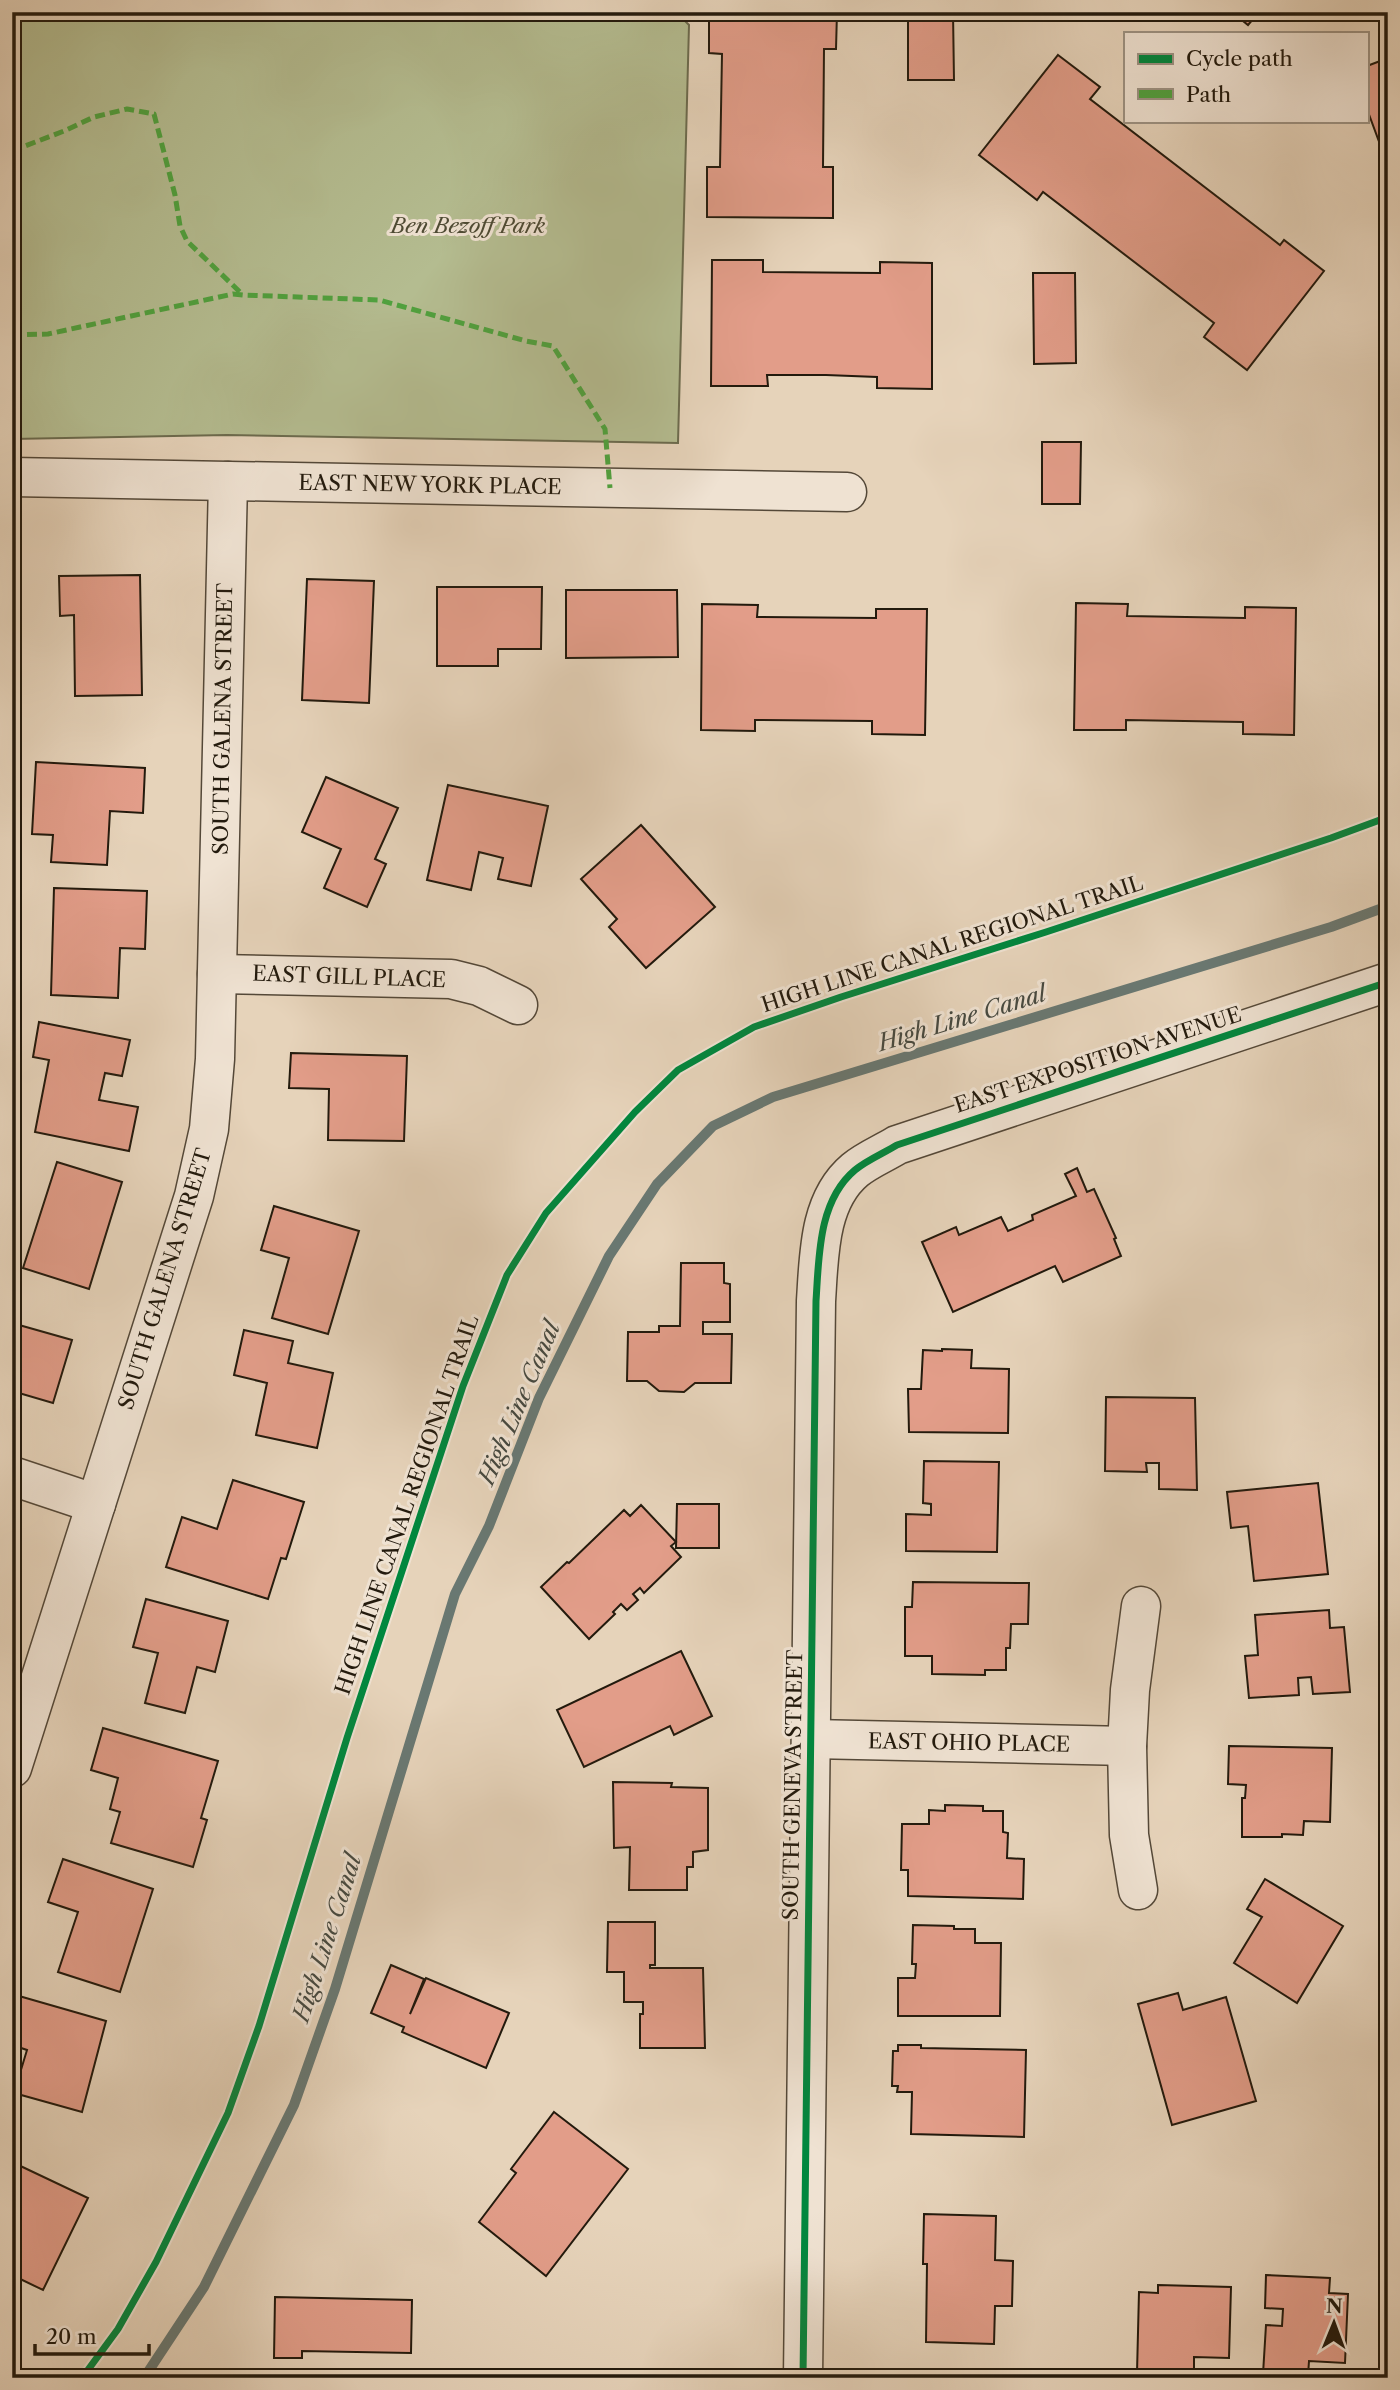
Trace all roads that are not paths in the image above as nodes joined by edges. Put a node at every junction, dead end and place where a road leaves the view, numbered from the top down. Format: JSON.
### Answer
{"nodes":[{"id":1,"x":12,"y":477,"type":"edge"},
{"id":2,"x":228,"y":481,"type":"junction"},
{"id":3,"x":847,"y":492,"type":"dead end"},
{"id":4,"x":217,"y":974,"type":"junction"},
{"id":5,"x":1388,"y":982,"type":"edge"},
{"id":6,"x":518,"y":1005,"type":"dead end"},
{"id":7,"x":834,"y":1194,"type":"joint"},
{"id":8,"x":12,"y":1476,"type":"edge"},
{"id":9,"x":96,"y":1504,"type":"junction"},
{"id":10,"x":1141,"y":1606,"type":"dead end"},
{"id":11,"x":812,"y":1739,"type":"junction"},
{"id":12,"x":1127,"y":1746,"type":"junction"},
{"id":13,"x":12,"y":1768,"type":"edge"},
{"id":14,"x":1138,"y":1890,"type":"dead end"},
{"id":15,"x":803,"y":2378,"type":"edge"}],
"edges":[{"from":1,"to":2,"type":"street","name":"EAST NEW YORK PLACE"},
{"from":2,"to":3,"type":"street","name":"EAST NEW YORK PLACE"},
{"from":2,"to":4,"type":"street","name":"SOUTH GALENA STREET"},
{"from":4,"to":6,"type":"street","name":"EAST GILL PLACE"},
{"from":4,"to":9,"type":"street","name":"SOUTH GALENA STREET"},
{"from":5,"to":7,"type":"street","name":"EAST EXPOSITION AVENUE"},
{"from":7,"to":11,"type":"street","name":"SOUTH GENEVA STREET"},
{"from":8,"to":9,"type":"street"},
{"from":9,"to":13,"type":"street","name":"SOUTH GALENA STREET"},
{"from":10,"to":12,"type":"street"},
{"from":11,"to":12,"type":"street","name":"EAST OHIO PLACE"},
{"from":11,"to":15,"type":"street","name":"SOUTH GENEVA STREET"},
{"from":12,"to":14,"type":"street"}]}
